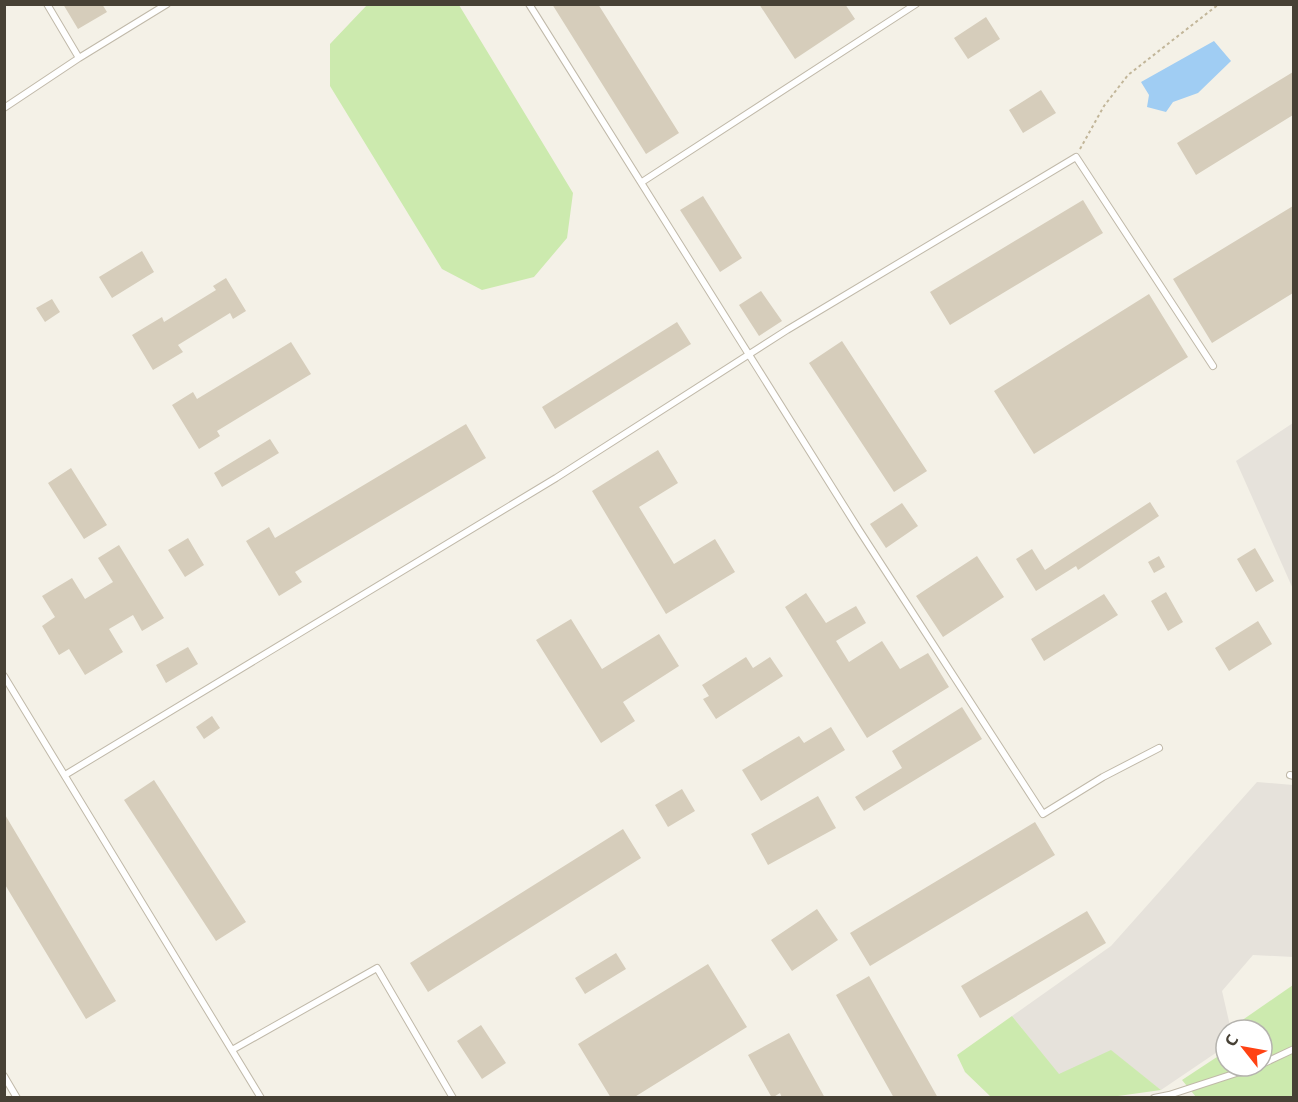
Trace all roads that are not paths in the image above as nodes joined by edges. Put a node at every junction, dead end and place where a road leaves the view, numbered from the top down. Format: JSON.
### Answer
{"nodes":[{"id":1,"x":47,"y":4,"type":"edge"},
{"id":2,"x":167,"y":4,"type":"edge"},
{"id":3,"x":529,"y":4,"type":"edge"},
{"id":4,"x":916,"y":4,"type":"edge"},
{"id":5,"x":79,"y":58,"type":"junction"},
{"id":6,"x":4,"y":108,"type":"edge"},
{"id":7,"x":642,"y":182,"type":"junction"},
{"id":8,"x":750,"y":355,"type":"junction"},
{"id":9,"x":1214,"y":366,"type":"dead end"},
{"id":10,"x":4,"y":676,"type":"edge"},
{"id":11,"x":1159,"y":748,"type":"dead end"},
{"id":12,"x":65,"y":775,"type":"junction"},
{"id":13,"x":1293,"y":1049,"type":"edge"},
{"id":14,"x":232,"y":1050,"type":"junction"},
{"id":15,"x":1274,"y":1058,"type":"edge"},
{"id":16,"x":4,"y":1076,"type":"edge"},
{"id":17,"x":1221,"y":1078,"type":"edge"},
{"id":18,"x":17,"y":1098,"type":"edge"},
{"id":19,"x":261,"y":1098,"type":"edge"},
{"id":20,"x":453,"y":1098,"type":"edge"},
{"id":21,"x":1154,"y":1098,"type":"edge"}],
"edges":[{"from":1,"to":5,"type":"lane"},
{"from":2,"to":5,"type":"lane"},
{"from":3,"to":7,"type":"lane"},
{"from":4,"to":7,"type":"lane"},
{"from":5,"to":6,"type":"lane"},
{"from":7,"to":8,"type":"lane"},
{"from":8,"to":9,"type":"lane"},
{"from":8,"to":11,"type":"lane"},
{"from":8,"to":12,"type":"lane"},
{"from":10,"to":12,"type":"lane"},
{"from":12,"to":14,"type":"lane"},
{"from":13,"to":15,"type":"lane"},
{"from":14,"to":19,"type":"lane"},
{"from":14,"to":20,"type":"lane"},
{"from":16,"to":18,"type":"lane"},
{"from":17,"to":21,"type":"lane"}]}
